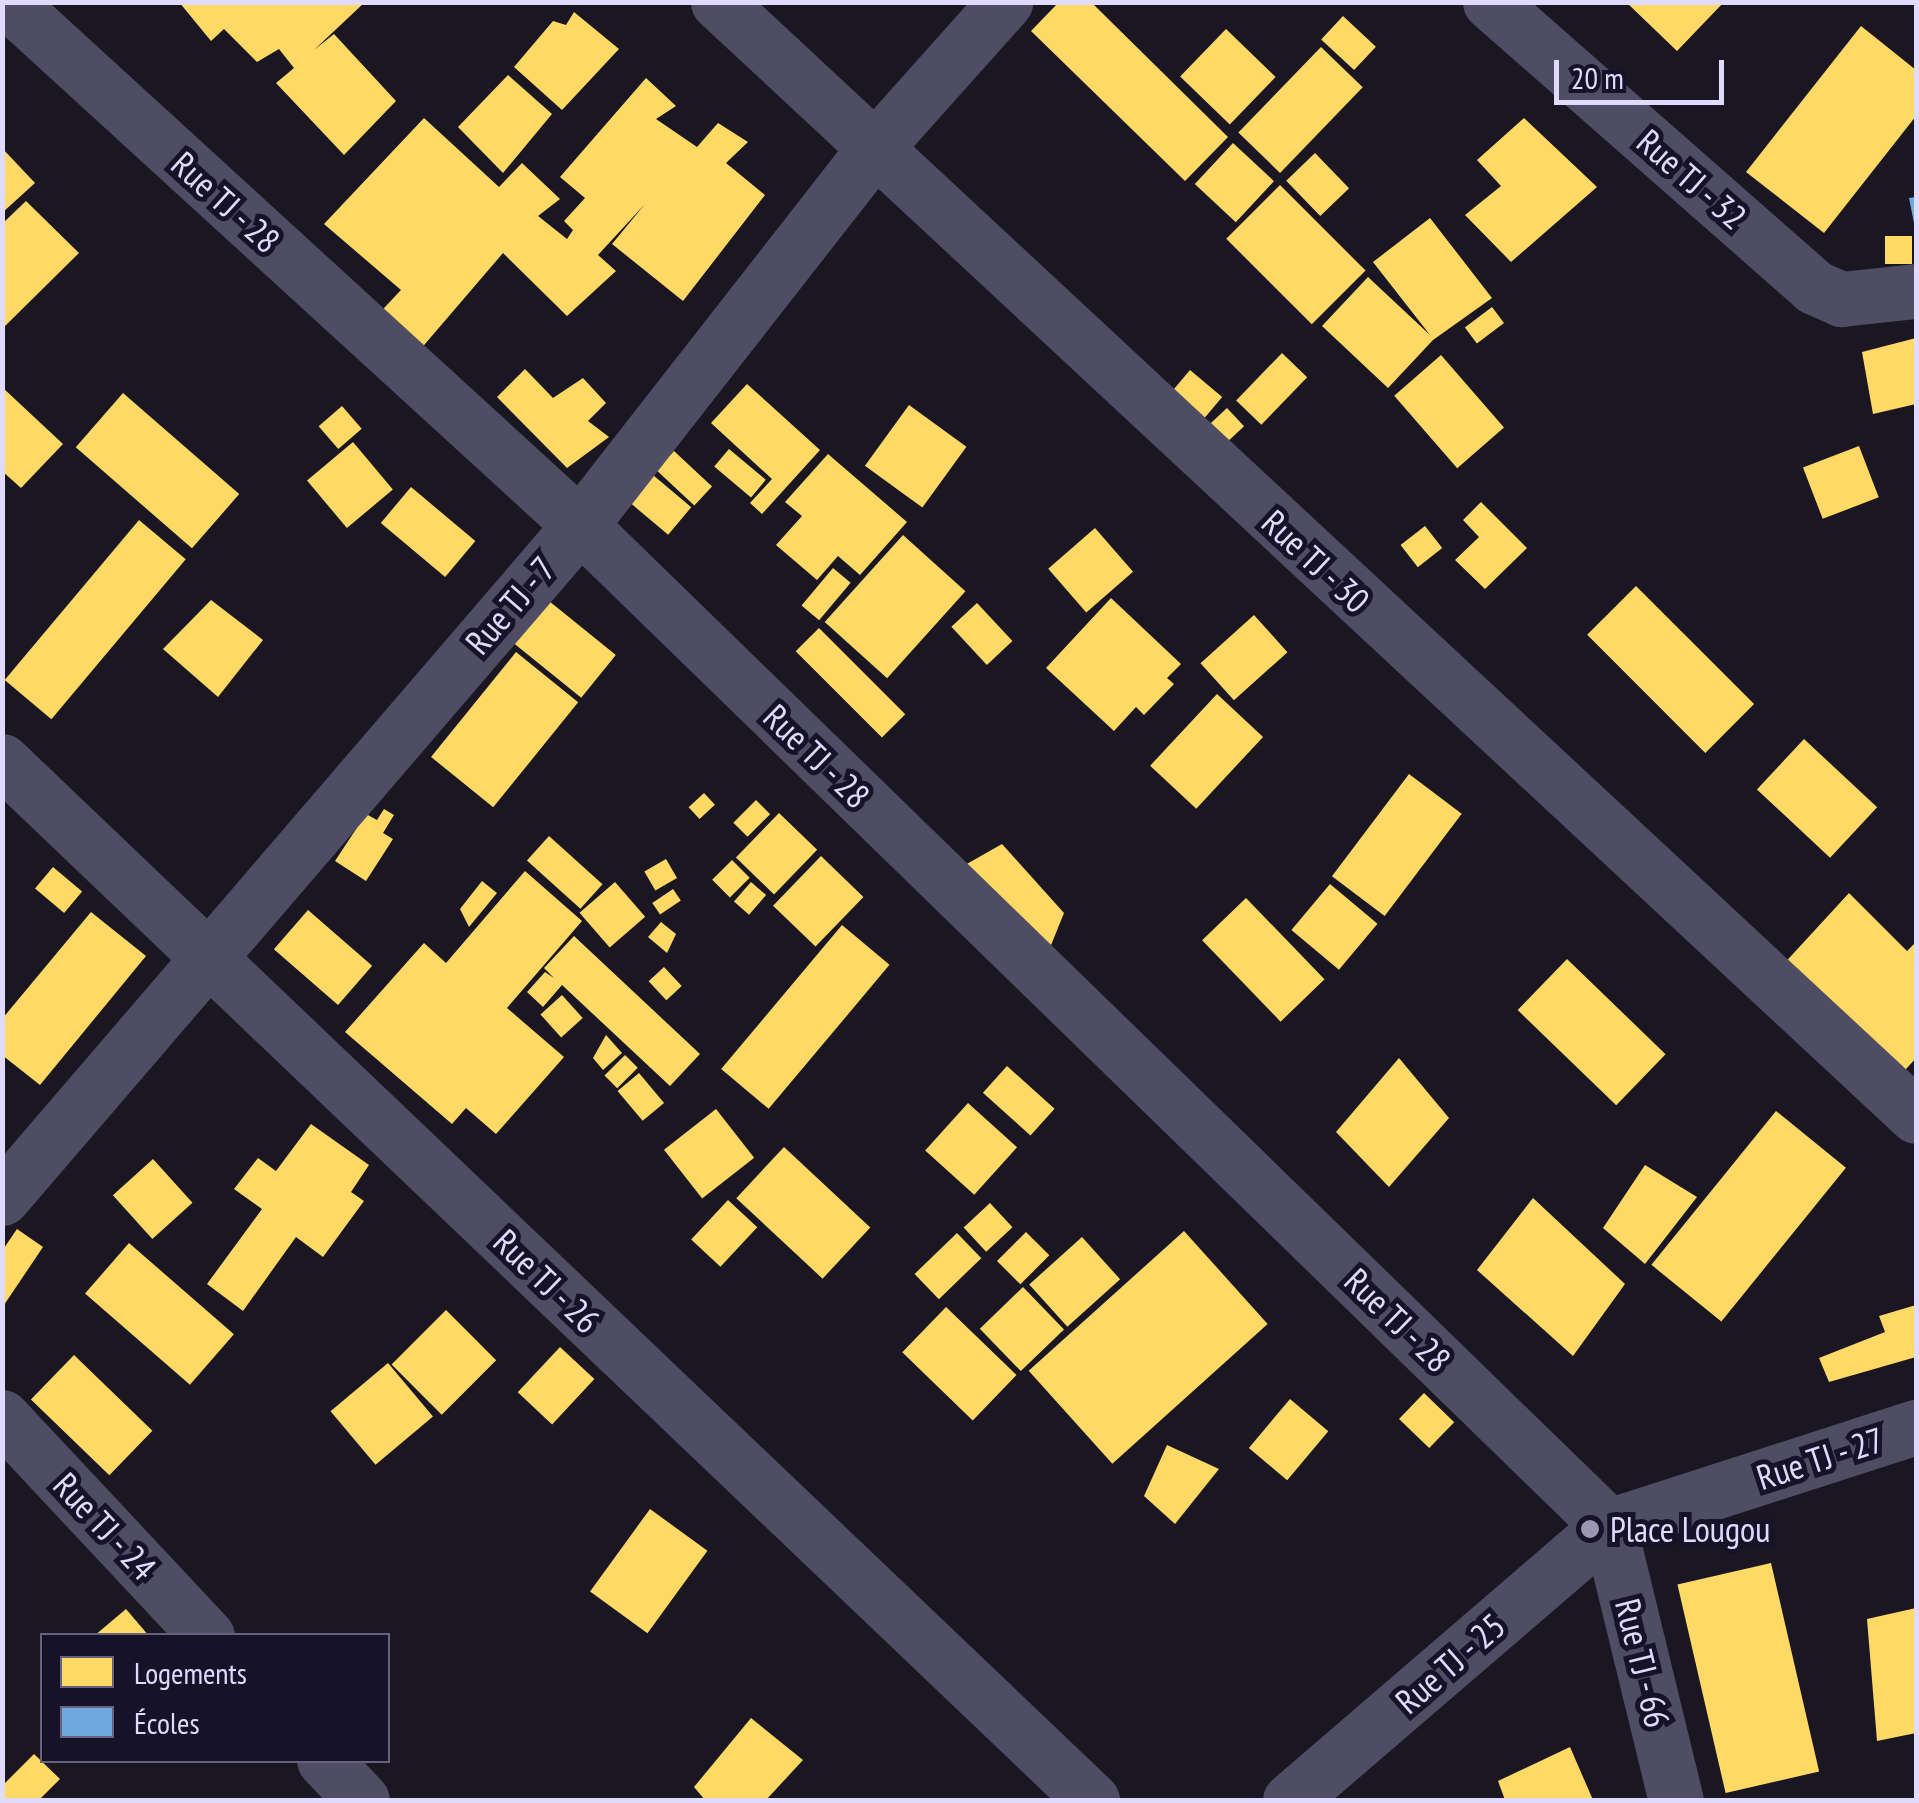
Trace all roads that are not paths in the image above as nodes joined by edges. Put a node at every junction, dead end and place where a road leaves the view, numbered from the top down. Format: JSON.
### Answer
{"nodes":[{"id":1,"x":8,"y":2,"type":"edge"},
{"id":2,"x":718,"y":2,"type":"edge"},
{"id":3,"x":1006,"y":2,"type":"edge"},
{"id":4,"x":1490,"y":2,"type":"edge"},
{"id":5,"x":872,"y":151,"type":"junction"},
{"id":6,"x":1916,"y":291,"type":"edge"},
{"id":7,"x":580,"y":525,"type":"junction"},
{"id":8,"x":2,"y":761,"type":"edge"},
{"id":9,"x":207,"y":956,"type":"junction"},
{"id":10,"x":1916,"y":1116,"type":"edge"},
{"id":11,"x":2,"y":1198,"type":"edge"},
{"id":12,"x":2,"y":1417,"type":"edge"},
{"id":13,"x":1916,"y":1427,"type":"edge"},
{"id":14,"x":1610,"y":1526,"type":"junction"},
{"id":15,"x":204,"y":1633,"type":"edge"},
{"id":16,"x":327,"y":1763,"type":"edge"},
{"id":17,"x":362,"y":1800,"type":"edge"},
{"id":18,"x":1092,"y":1800,"type":"edge"},
{"id":19,"x":1290,"y":1800,"type":"edge"},
{"id":20,"x":1676,"y":1800,"type":"edge"}],
"edges":[{"from":1,"to":7,"type":"street","name":"Rue TJ - 28"},
{"from":2,"to":5,"type":"street","name":"Rue TJ - 30"},
{"from":3,"to":5,"type":"street","name":"Rue TJ - 7"},
{"from":4,"to":6,"type":"street","name":"Rue TJ - 32"},
{"from":5,"to":7,"type":"street","name":"Rue TJ - 7"},
{"from":5,"to":10,"type":"street","name":"Rue TJ - 30"},
{"from":7,"to":9,"type":"street","name":"Rue TJ - 7"},
{"from":7,"to":14,"type":"street","name":"Rue TJ - 28"},
{"from":8,"to":9,"type":"street","name":"Rue TJ - 26"},
{"from":9,"to":11,"type":"street","name":"Rue TJ - 7"},
{"from":9,"to":18,"type":"street","name":"Rue TJ - 26"},
{"from":12,"to":15,"type":"street","name":"Rue TJ - 24"},
{"from":13,"to":14,"type":"street","name":"Rue TJ - 27"},
{"from":14,"to":19,"type":"street","name":"Rue TJ - 25"},
{"from":14,"to":20,"type":"street","name":"Rue TJ - 66"},
{"from":16,"to":17,"type":"street"}]}
